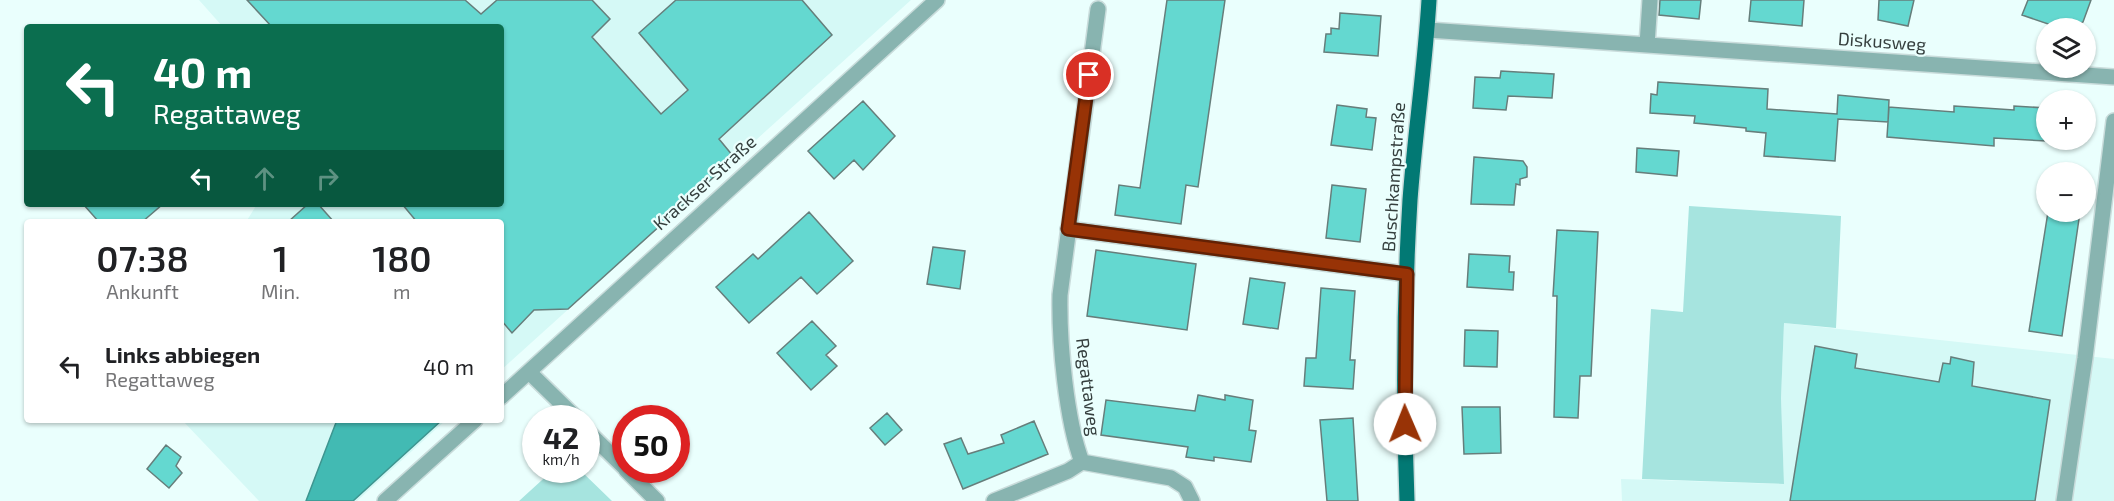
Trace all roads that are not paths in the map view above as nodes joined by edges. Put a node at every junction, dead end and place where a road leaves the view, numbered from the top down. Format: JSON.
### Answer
{"nodes":[{"id":1,"x":937,"y":0,"type":"edge"},
{"id":2,"x":1429,"y":0,"type":"edge"},
{"id":3,"x":1650,"y":0,"type":"edge"},
{"id":4,"x":1098,"y":9,"type":"dead end"},
{"id":5,"x":1428,"y":30,"type":"junction"},
{"id":6,"x":1647,"y":45,"type":"junction"},
{"id":7,"x":2114,"y":77,"type":"edge"},
{"id":8,"x":2114,"y":121,"type":"edge"},
{"id":9,"x":1068,"y":229,"type":"junction"},
{"id":10,"x":1407,"y":274,"type":"junction"},
{"id":11,"x":530,"y":372,"type":"junction"},
{"id":12,"x":504,"y":394,"type":"edge"},
{"id":13,"x":563,"y":405,"type":"edge"},
{"id":14,"x":472,"y":423,"type":"edge"},
{"id":15,"x":600,"y":444,"type":"edge"},
{"id":16,"x":612,"y":455,"type":"edge"},
{"id":17,"x":1082,"y":462,"type":"junction"},
{"id":18,"x":640,"y":483,"type":"edge"},
{"id":19,"x":385,"y":501,"type":"edge"},
{"id":20,"x":657,"y":501,"type":"edge"},
{"id":21,"x":994,"y":501,"type":"edge"},
{"id":22,"x":1192,"y":501,"type":"edge"},
{"id":23,"x":1407,"y":501,"type":"edge"},
{"id":24,"x":2064,"y":501,"type":"edge"}],
"edges":[{"from":1,"to":11,"type":"street","name":"Krackser Straße"},
{"from":2,"to":5,"type":"main road","name":"Buschkampstraße"},
{"from":3,"to":6,"type":"street"},
{"from":4,"to":9,"type":"street","name":"Regattaweg"},
{"from":5,"to":6,"type":"street","name":"Diskusweg"},
{"from":5,"to":10,"type":"main road","name":"Buschkampstraße"},
{"from":6,"to":7,"type":"street","name":"Diskusweg"},
{"from":8,"to":24,"type":"street"},
{"from":9,"to":10,"type":"street"},
{"from":9,"to":17,"type":"street","name":"Regattaweg"},
{"from":10,"to":23,"type":"main road","name":"Buschkampstraße"},
{"from":11,"to":12,"type":"street","name":"Krackser Straße"},
{"from":11,"to":13,"type":"street"},
{"from":14,"to":19,"type":"street"},
{"from":15,"to":16,"type":"street"},
{"from":17,"to":21,"type":"street"},
{"from":17,"to":22,"type":"street","name":"Regattaweg"},
{"from":18,"to":20,"type":"street"}]}
